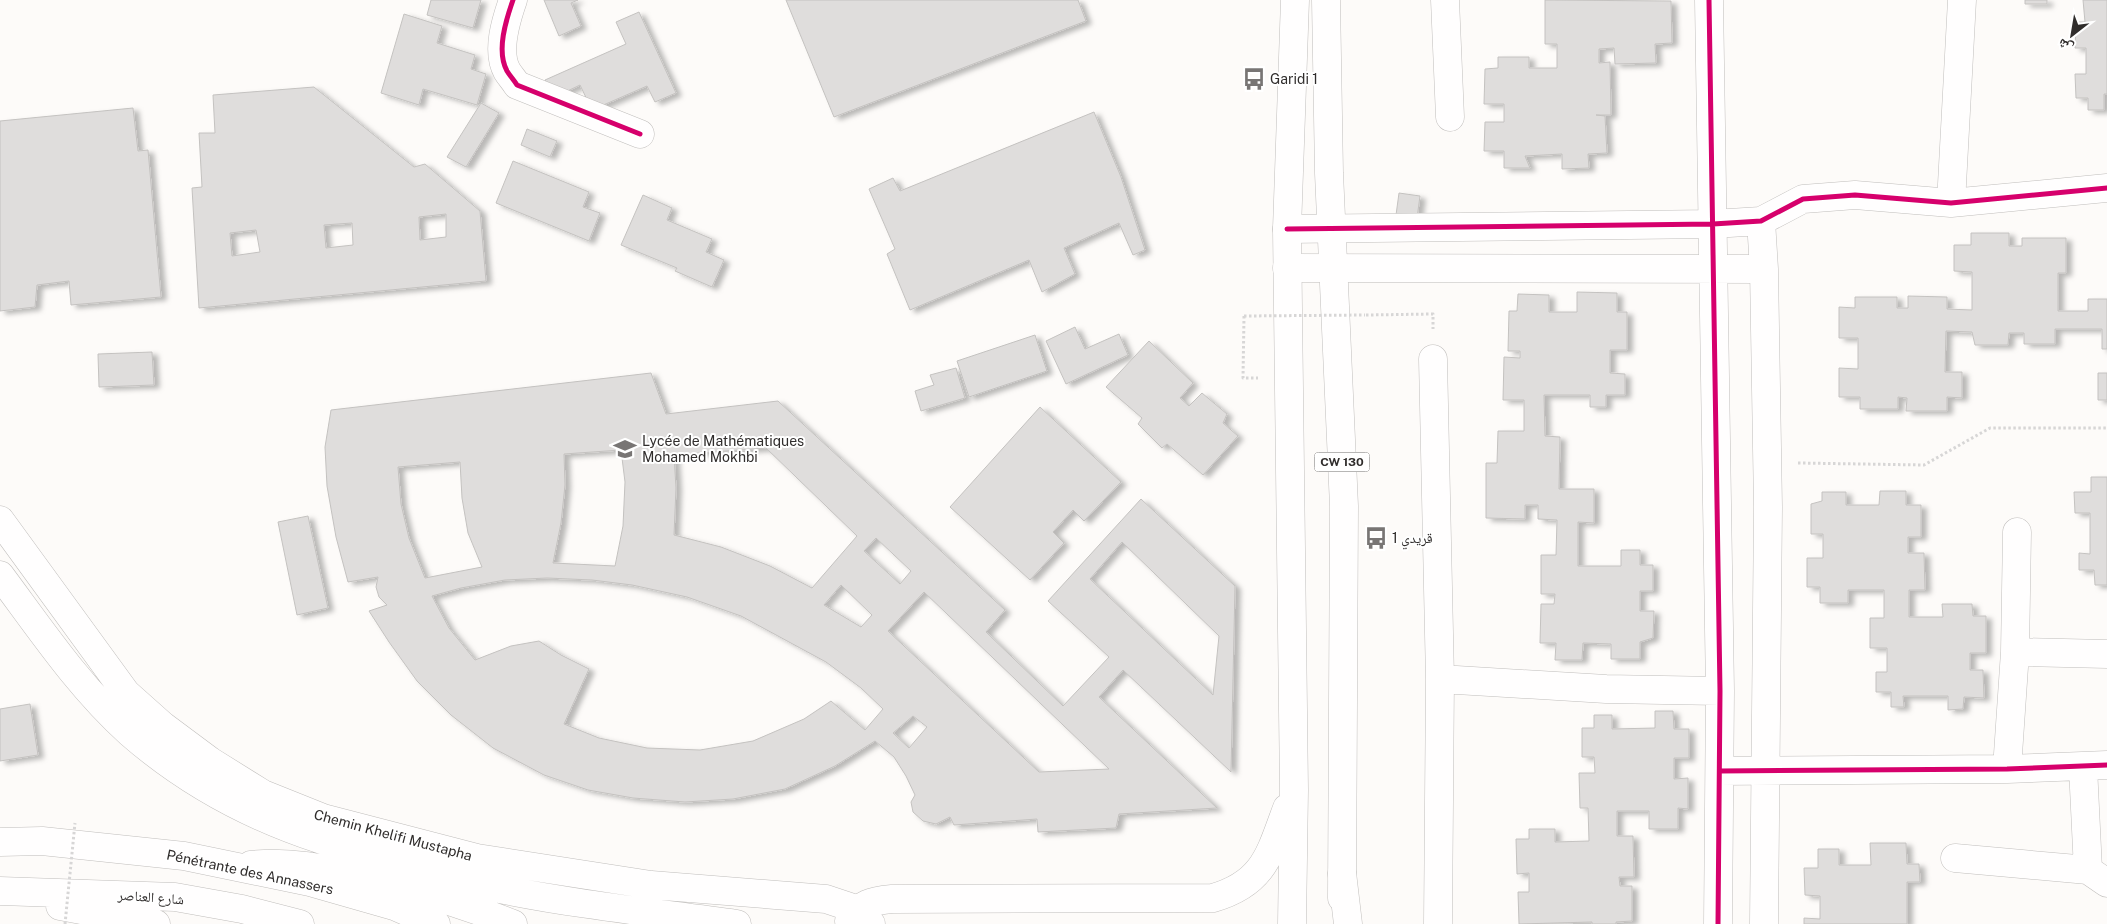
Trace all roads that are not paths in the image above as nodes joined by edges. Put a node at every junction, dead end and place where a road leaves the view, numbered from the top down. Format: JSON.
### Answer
{"nodes":[{"id":1,"x":513,"y":0,"type":"edge"},
{"id":2,"x":1295,"y":0,"type":"edge"},
{"id":3,"x":1326,"y":0,"type":"edge"},
{"id":4,"x":1445,"y":0,"type":"edge"},
{"id":5,"x":1709,"y":0,"type":"edge"},
{"id":6,"x":1962,"y":0,"type":"edge"},
{"id":7,"x":1450,"y":118,"type":"dead end"},
{"id":8,"x":640,"y":134,"type":"dead end"},
{"id":9,"x":2107,"y":188,"type":"edge"},
{"id":10,"x":1951,"y":203,"type":"junction"},
{"id":11,"x":1761,"y":221,"type":"junction"},
{"id":12,"x":1713,"y":224,"type":"junction"},
{"id":13,"x":1287,"y":229,"type":"junction"},
{"id":14,"x":1331,"y":229,"type":"junction"},
{"id":15,"x":1287,"y":268,"type":"junction"},
{"id":16,"x":1333,"y":268,"type":"junction"},
{"id":17,"x":1714,"y":269,"type":"junction"},
{"id":18,"x":1764,"y":269,"type":"junction"},
{"id":19,"x":1433,"y":359,"type":"dead end"},
{"id":20,"x":0,"y":520,"type":"edge"},
{"id":21,"x":2017,"y":532,"type":"dead end"},
{"id":22,"x":0,"y":575,"type":"edge"},
{"id":23,"x":2014,"y":652,"type":"junction"},
{"id":24,"x":2107,"y":654,"type":"edge"},
{"id":25,"x":1440,"y":679,"type":"junction"},
{"id":26,"x":1720,"y":691,"type":"junction"},
{"id":27,"x":2095,"y":766,"type":"edge"},
{"id":28,"x":2008,"y":769,"type":"junction"},
{"id":29,"x":1720,"y":771,"type":"junction"},
{"id":30,"x":1766,"y":772,"type":"junction"},
{"id":31,"x":1294,"y":790,"type":"junction"},
{"id":32,"x":0,"y":842,"type":"edge"},
{"id":33,"x":1955,"y":858,"type":"dead end"},
{"id":34,"x":233,"y":866,"type":"junction"},
{"id":35,"x":1342,"y":873,"type":"junction"},
{"id":36,"x":2098,"y":876,"type":"edge"},
{"id":37,"x":0,"y":893,"type":"edge"},
{"id":38,"x":858,"y":919,"type":"edge"},
{"id":39,"x":156,"y":924,"type":"edge"},
{"id":40,"x":300,"y":924,"type":"edge"},
{"id":41,"x":436,"y":924,"type":"edge"},
{"id":42,"x":513,"y":924,"type":"edge"},
{"id":43,"x":737,"y":924,"type":"edge"},
{"id":44,"x":1292,"y":924,"type":"edge"},
{"id":45,"x":1342,"y":924,"type":"edge"},
{"id":46,"x":1348,"y":924,"type":"edge"},
{"id":47,"x":1438,"y":924,"type":"edge"},
{"id":48,"x":1718,"y":924,"type":"edge"},
{"id":49,"x":1764,"y":924,"type":"edge"}],
"edges":[{"from":1,"to":8,"type":"main road"},
{"from":2,"to":13,"type":"main road"},
{"from":3,"to":14,"type":"main road","number":"CW 130"},
{"from":4,"to":7,"type":"main road"},
{"from":5,"to":12,"type":"main road"},
{"from":6,"to":10,"type":"main road"},
{"from":9,"to":10,"type":"main road"},
{"from":10,"to":11,"type":"main road"},
{"from":11,"to":12,"type":"main road"},
{"from":11,"to":18,"type":"main road"},
{"from":12,"to":14,"type":"main road"},
{"from":12,"to":17,"type":"main road"},
{"from":13,"to":14,"type":"main road"},
{"from":13,"to":15,"type":"main road"},
{"from":14,"to":16,"type":"main road","number":"CW 130"},
{"from":15,"to":16,"type":"main road"},
{"from":15,"to":31,"type":"main road"},
{"from":16,"to":17,"type":"main road"},
{"from":16,"to":35,"type":"main road","number":"CW 130"},
{"from":17,"to":18,"type":"main road"},
{"from":17,"to":26,"type":"main road"},
{"from":18,"to":30,"type":"main road"},
{"from":19,"to":25,"type":"main road"},
{"from":20,"to":38,"type":"main road","name":"Chemin Khelifi Mustapha"},
{"from":21,"to":23,"type":"main road"},
{"from":22,"to":43,"type":"main road","name":"Chemin Khelifi Mustapha"},
{"from":23,"to":24,"type":"main road"},
{"from":23,"to":28,"type":"main road"},
{"from":25,"to":26,"type":"main road"},
{"from":25,"to":47,"type":"main road"},
{"from":26,"to":29,"type":"main road"},
{"from":27,"to":28,"type":"main road"},
{"from":27,"to":36,"type":"main road"},
{"from":28,"to":30,"type":"main road"},
{"from":29,"to":30,"type":"main road"},
{"from":29,"to":48,"type":"main road"},
{"from":30,"to":49,"type":"main road"},
{"from":31,"to":38,"type":"main road"},
{"from":31,"to":44,"type":"main road"},
{"from":32,"to":34,"type":"main road","name":"Pénétrante des Annassers"},
{"from":33,"to":36,"type":"main road"},
{"from":34,"to":41,"type":"main road","name":"Pénétrante des Annassers"},
{"from":34,"to":42,"type":"main road"},
{"from":35,"to":45,"type":"main road","number":"CW 130"},
{"from":35,"to":46,"type":"main road"},
{"from":37,"to":39,"type":"main road"},
{"from":37,"to":40,"type":"main road","name":"شارع العناصر"}]}
